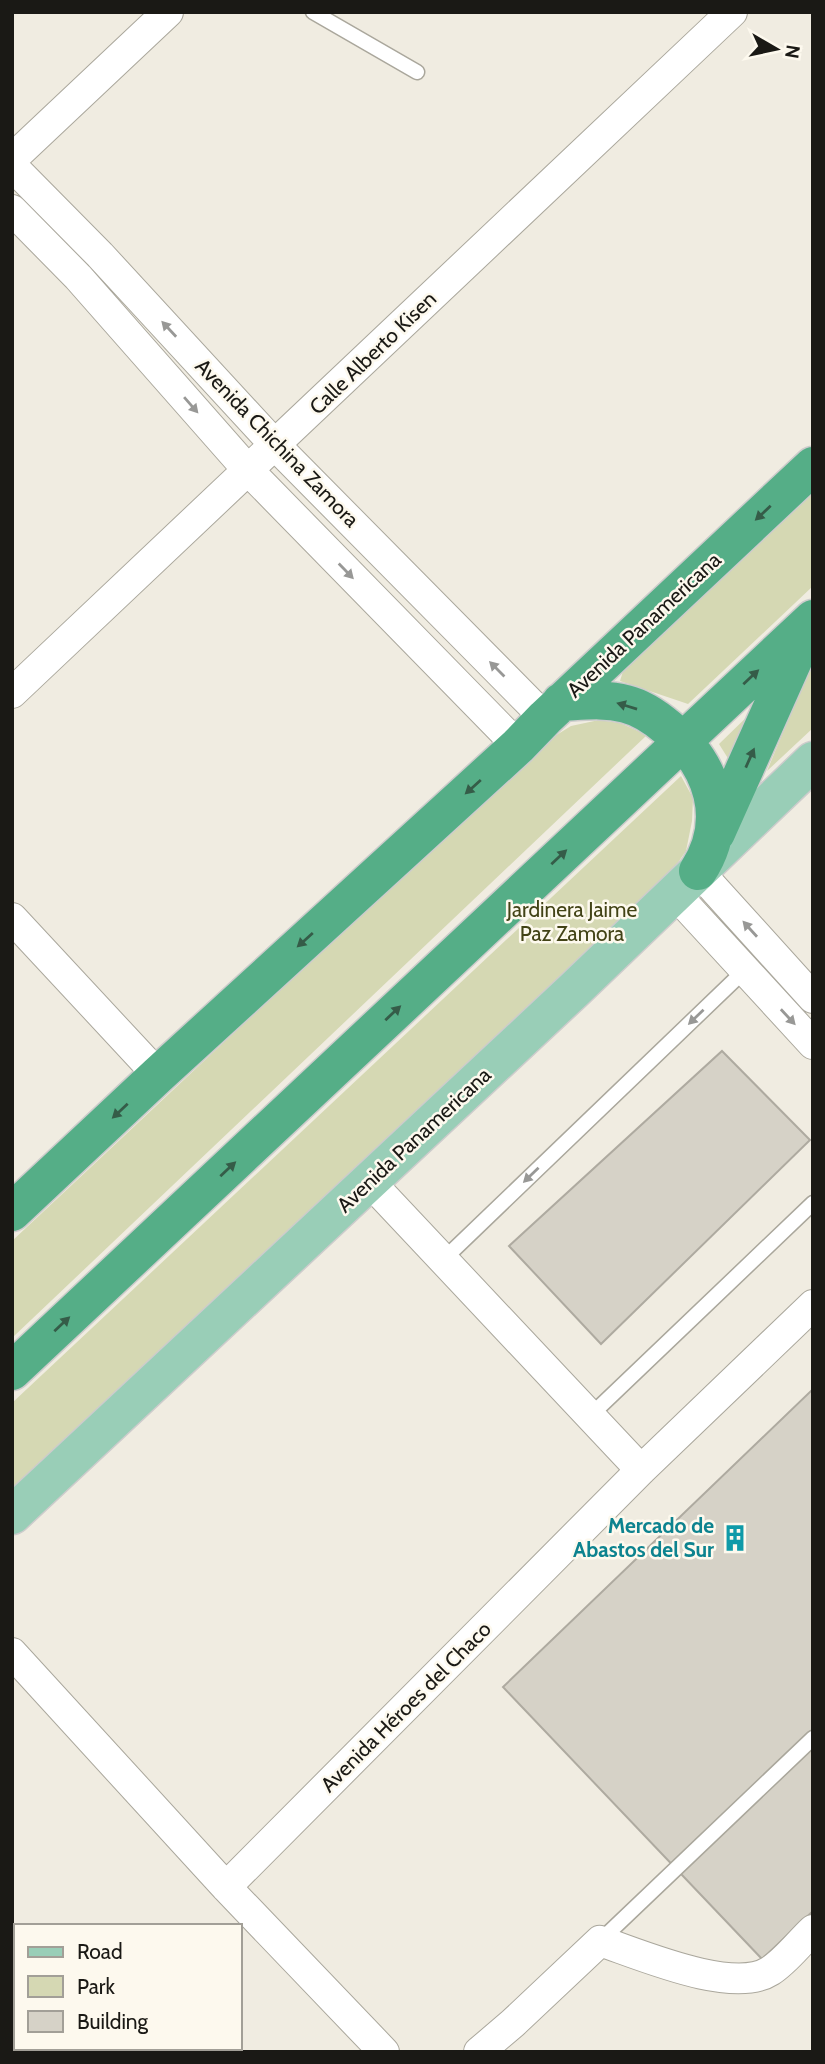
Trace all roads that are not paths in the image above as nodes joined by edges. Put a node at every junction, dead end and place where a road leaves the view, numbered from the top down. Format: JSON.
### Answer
{"nodes":[{"id":1,"x":168,"y":12,"type":"edge"},
{"id":2,"x":313,"y":12,"type":"edge"},
{"id":3,"x":732,"y":12,"type":"edge"},
{"id":4,"x":417,"y":72,"type":"dead end"},
{"id":5,"x":12,"y":159,"type":"edge"},
{"id":6,"x":12,"y":166,"type":"edge"},
{"id":7,"x":12,"y":210,"type":"edge"},
{"id":8,"x":100,"y":256,"type":"junction"},
{"id":9,"x":78,"y":277,"type":"junction"},
{"id":10,"x":276,"y":446,"type":"junction"},
{"id":11,"x":813,"y":466,"type":"edge"},
{"id":12,"x":247,"y":470,"type":"junction"},
{"id":13,"x":812,"y":620,"type":"edge"},
{"id":14,"x":12,"y":693,"type":"edge"},
{"id":15,"x":553,"y":710,"type":"junction"},
{"id":16,"x":683,"y":740,"type":"junction"},
{"id":17,"x":518,"y":746,"type":"junction"},
{"id":18,"x":813,"y":761,"type":"edge"},
{"id":19,"x":695,"y":869,"type":"junction"},
{"id":20,"x":12,"y":918,"type":"edge"},
{"id":21,"x":745,"y":970,"type":"junction"},
{"id":22,"x":813,"y":998,"type":"edge"},
{"id":23,"x":813,"y":1044,"type":"edge"},
{"id":24,"x":158,"y":1075,"type":"junction"},
{"id":25,"x":370,"y":1182,"type":"junction"},
{"id":26,"x":813,"y":1203,"type":"edge"},
{"id":27,"x":12,"y":1212,"type":"edge"},
{"id":28,"x":443,"y":1260,"type":"junction"},
{"id":29,"x":813,"y":1305,"type":"edge"},
{"id":30,"x":12,"y":1371,"type":"edge"},
{"id":31,"x":590,"y":1416,"type":"junction"},
{"id":32,"x":641,"y":1470,"type":"junction"},
{"id":33,"x":12,"y":1515,"type":"edge"},
{"id":34,"x":12,"y":1653,"type":"edge"},
{"id":35,"x":813,"y":1738,"type":"edge"},
{"id":36,"x":226,"y":1887,"type":"junction"},
{"id":37,"x":813,"y":1930,"type":"edge"},
{"id":38,"x":600,"y":1941,"type":"junction"},
{"id":39,"x":384,"y":2052,"type":"edge"},
{"id":40,"x":479,"y":2052,"type":"edge"}],
"edges":[{"from":1,"to":5,"type":"street"},
{"from":2,"to":4,"type":"lane"},
{"from":3,"to":10,"type":"street","name":"Calle Alberto Kisen"},
{"from":6,"to":8,"type":"street","name":"Avenida Chichina Zamora"},
{"from":7,"to":9,"type":"street","name":"Avenida Chichina Zamora"},
{"from":8,"to":9,"type":"street"},
{"from":10,"to":8,"type":"street","name":"Avenida Chichina Zamora","one_way":true},
{"from":9,"to":12,"type":"street","name":"Avenida Chichina Zamora","one_way":true},
{"from":10,"to":12,"type":"street","name":"Calle Alberto Kisen"},
{"from":15,"to":10,"type":"street","name":"Avenida Chichina Zamora","one_way":true},
{"from":11,"to":15,"type":"highway","name":"Avenida Panamericana","one_way":true},
{"from":12,"to":14,"type":"street","name":"Calle Alberto Kisen"},
{"from":12,"to":17,"type":"street","name":"Avenida Chichina Zamora","one_way":true},
{"from":16,"to":13,"type":"highway","one_way":true},
{"from":19,"to":13,"type":"highway","one_way":true},
{"from":16,"to":15,"type":"highway","one_way":true},
{"from":15,"to":17,"type":"highway","name":"Avenida Panamericana"},
{"from":16,"to":19,"type":"highway"},
{"from":30,"to":16,"type":"highway","one_way":true},
{"from":17,"to":24,"type":"highway","name":"Avenida Panamericana","one_way":true},
{"from":18,"to":19,"type":"main road","name":"Avenida Panamericana"},
{"from":19,"to":21,"type":"street"},
{"from":22,"to":19,"type":"street","one_way":true},
{"from":19,"to":25,"type":"main road","name":"Avenida Panamericana"},
{"from":20,"to":24,"type":"street"},
{"from":21,"to":23,"type":"street","one_way":true},
{"from":21,"to":28,"type":"lane","one_way":true},
{"from":24,"to":27,"type":"highway","name":"Avenida Panamericana","one_way":true},
{"from":25,"to":28,"type":"street"},
{"from":25,"to":33,"type":"main road","name":"Avenida Panamericana"},
{"from":26,"to":31,"type":"lane"},
{"from":28,"to":31,"type":"street"},
{"from":29,"to":32,"type":"street","name":"Avenida Héroes del Chaco"},
{"from":31,"to":32,"type":"street"},
{"from":32,"to":36,"type":"street","name":"Avenida Héroes del Chaco"},
{"from":34,"to":36,"type":"street"},
{"from":35,"to":38,"type":"lane"},
{"from":36,"to":39,"type":"street"},
{"from":37,"to":38,"type":"street"},
{"from":38,"to":40,"type":"street"}]}
